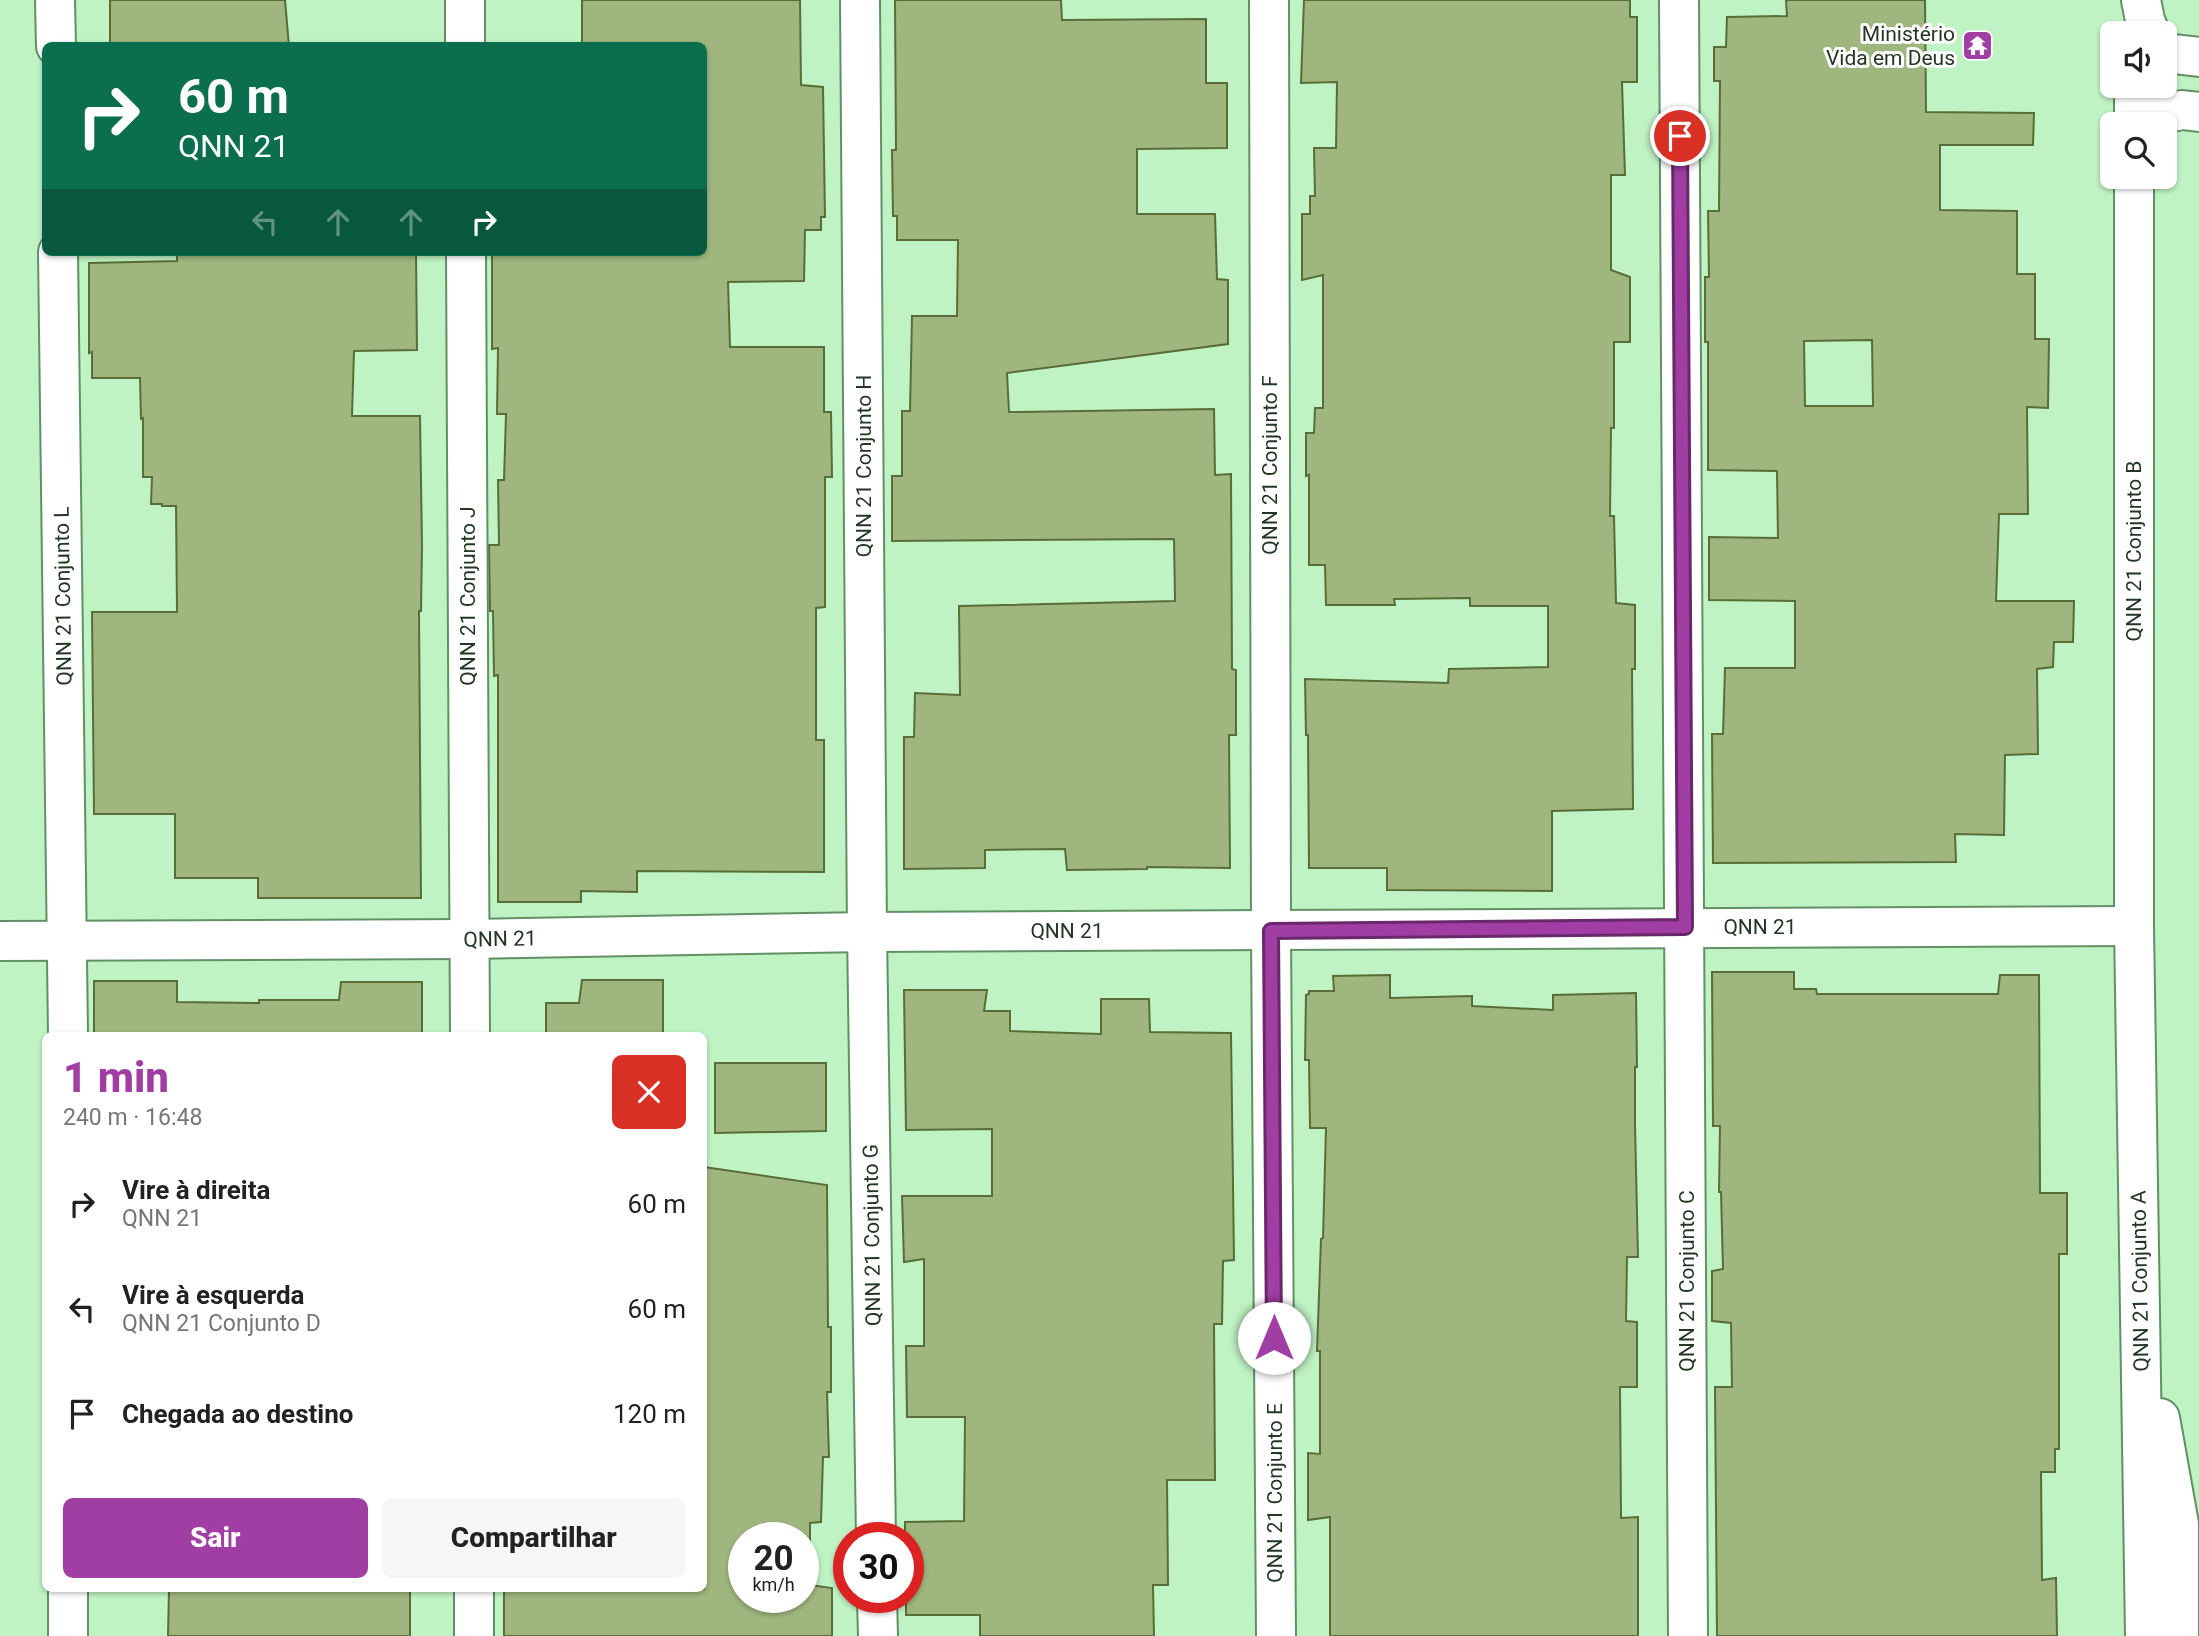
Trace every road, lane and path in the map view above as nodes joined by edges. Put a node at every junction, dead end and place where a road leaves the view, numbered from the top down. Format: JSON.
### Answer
{"nodes":[{"id":1,"x":55,"y":0,"type":"edge"},
{"id":2,"x":464,"y":0,"type":"edge"},
{"id":3,"x":860,"y":0,"type":"edge"},
{"id":4,"x":1269,"y":0,"type":"edge"},
{"id":5,"x":1679,"y":0,"type":"edge"},
{"id":6,"x":2133,"y":0,"type":"edge"},
{"id":7,"x":2141,"y":0,"type":"edge"},
{"id":8,"x":2134,"y":21,"type":"edge"},
{"id":9,"x":2145,"y":21,"type":"edge"},
{"id":10,"x":56,"y":42,"type":"edge"},
{"id":11,"x":465,"y":42,"type":"edge"},
{"id":12,"x":2177,"y":54,"type":"edge"},
{"id":13,"x":2199,"y":57,"type":"edge"},
{"id":14,"x":2172,"y":112,"type":"edge"},
{"id":15,"x":2199,"y":112,"type":"edge"},
{"id":16,"x":2137,"y":189,"type":"edge"},
{"id":17,"x":58,"y":256,"type":"edge"},
{"id":18,"x":466,"y":256,"type":"edge"},
{"id":19,"x":2134,"y":926,"type":"junction"},
{"id":20,"x":1685,"y":927,"type":"junction"},
{"id":21,"x":1271,"y":931,"type":"junction"},
{"id":22,"x":867,"y":932,"type":"junction"},
{"id":23,"x":470,"y":939,"type":"junction"},
{"id":24,"x":68,"y":940,"type":"junction"},
{"id":25,"x":0,"y":941,"type":"edge"},
{"id":26,"x":68,"y":1032,"type":"edge"},
{"id":27,"x":470,"y":1032,"type":"edge"},
{"id":28,"x":2140,"y":1306,"type":"junction"},
{"id":29,"x":876,"y":1522,"type":"edge"},
{"id":30,"x":68,"y":1592,"type":"edge"},
{"id":31,"x":474,"y":1592,"type":"edge"},
{"id":32,"x":877,"y":1613,"type":"edge"},
{"id":33,"x":68,"y":1636,"type":"edge"},
{"id":34,"x":474,"y":1636,"type":"edge"},
{"id":35,"x":878,"y":1636,"type":"edge"},
{"id":36,"x":1276,"y":1636,"type":"edge"},
{"id":37,"x":1688,"y":1636,"type":"edge"},
{"id":38,"x":2145,"y":1636,"type":"edge"},
{"id":39,"x":2179,"y":1636,"type":"edge"}],
"edges":[{"from":1,"to":10,"type":"street"},
{"from":2,"to":11,"type":"street"},
{"from":3,"to":22,"type":"street","name":"QNN 21 Conjunto H"},
{"from":4,"to":21,"type":"street","name":"QNN 21 Conjunto F"},
{"from":5,"to":20,"type":"street","name":"QNN 21 Conjunto C"},
{"from":6,"to":8,"type":"street"},
{"from":7,"to":9,"type":"street"},
{"from":12,"to":13,"type":"street"},
{"from":14,"to":15,"type":"street"},
{"from":16,"to":19,"type":"street","name":"QNN 21 Conjunto B"},
{"from":17,"to":24,"type":"street","name":"QNN 21 Conjunto L"},
{"from":18,"to":23,"type":"street","name":"QNN 21 Conjunto J"},
{"from":19,"to":20,"type":"street","name":"QNN 21"},
{"from":19,"to":28,"type":"street","name":"QNN 21 Conjunto A"},
{"from":20,"to":21,"type":"street","name":"QNN 21"},
{"from":20,"to":37,"type":"street","name":"QNN 21 Conjunto C"},
{"from":21,"to":22,"type":"street","name":"QNN 21"},
{"from":21,"to":36,"type":"street","name":"QNN 21 Conjunto E"},
{"from":22,"to":23,"type":"street","name":"QNN 21"},
{"from":22,"to":29,"type":"street","name":"QNN 21 Conjunto G"},
{"from":23,"to":24,"type":"street","name":"QNN 21"},
{"from":23,"to":27,"type":"street","name":"QNN 21 Conjunto J"},
{"from":24,"to":25,"type":"street","name":"QNN 21"},
{"from":24,"to":26,"type":"street","name":"QNN 21 Conjunto L"},
{"from":28,"to":38,"type":"street","name":"QNN 21 Conjunto A"},
{"from":28,"to":39,"type":"street"},
{"from":30,"to":33,"type":"street"},
{"from":31,"to":34,"type":"street"},
{"from":32,"to":35,"type":"street"}]}
